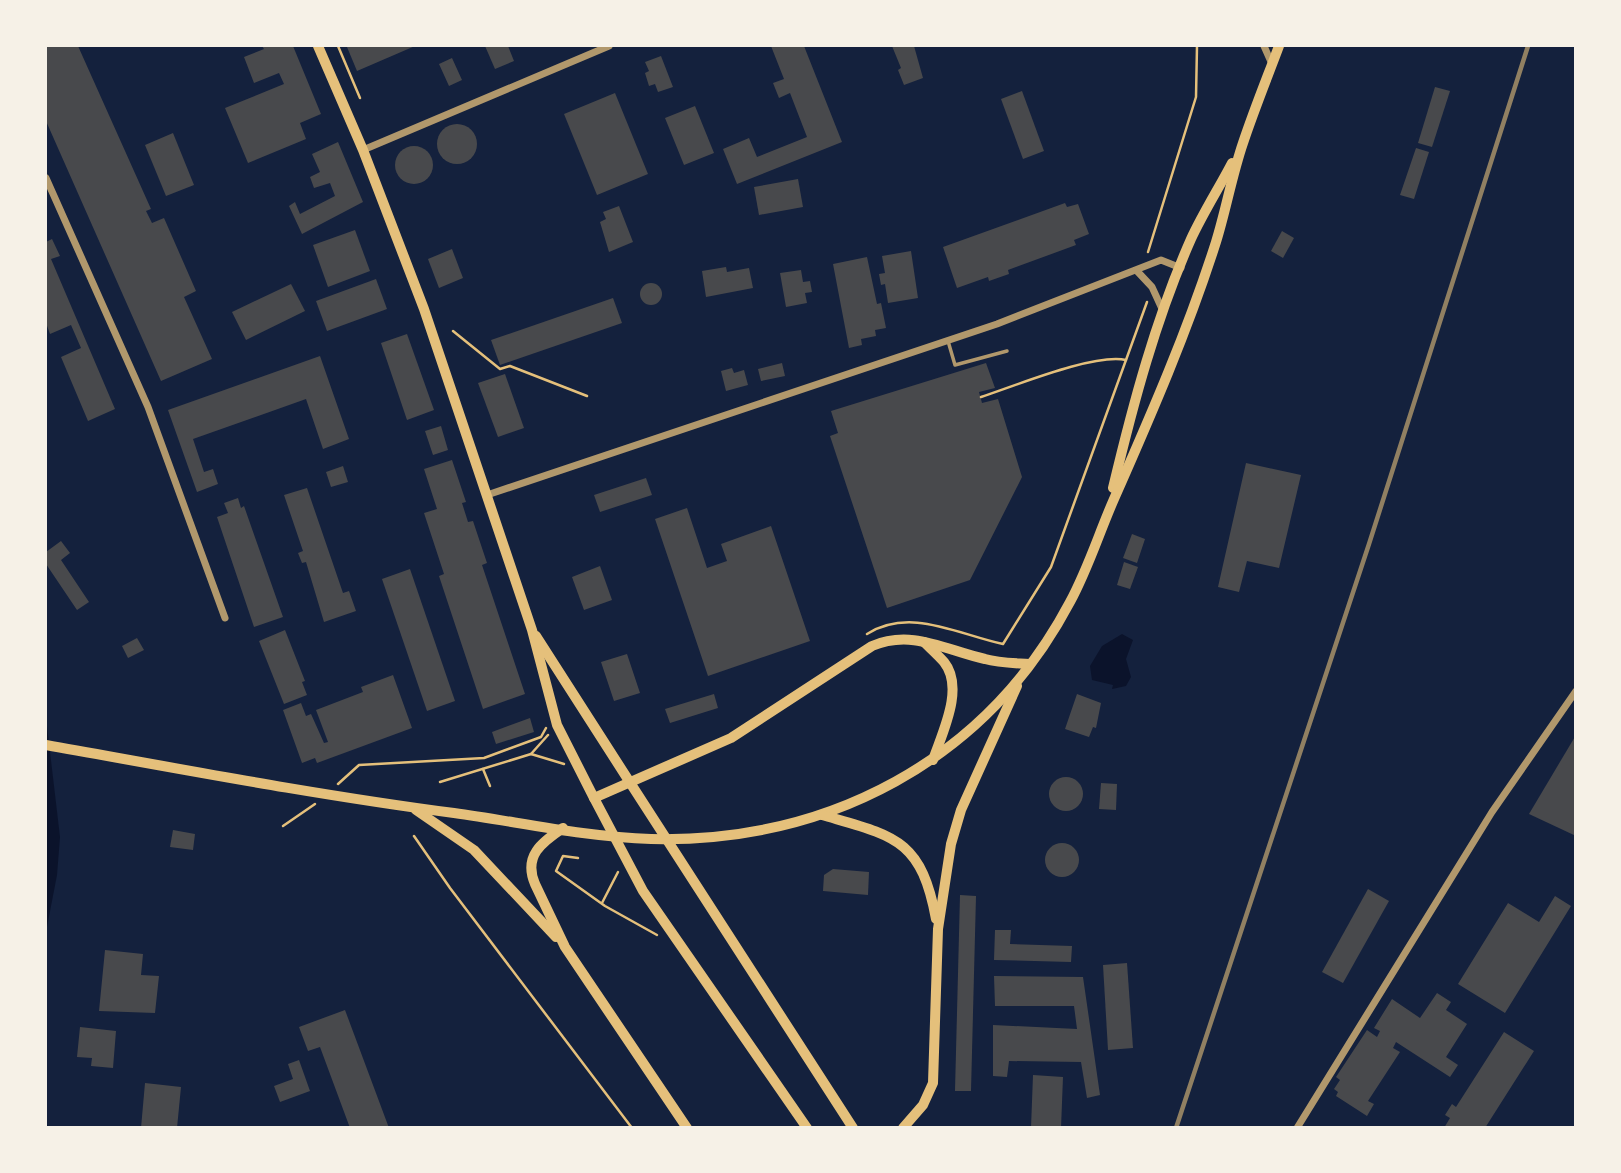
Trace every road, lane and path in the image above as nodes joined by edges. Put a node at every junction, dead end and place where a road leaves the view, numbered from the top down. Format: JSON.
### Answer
{"nodes":[{"id":1,"x":318,"y":46,"type":"edge"},
{"id":2,"x":338,"y":46,"type":"edge"},
{"id":3,"x":609,"y":46,"type":"edge"},
{"id":4,"x":1197,"y":46,"type":"edge"},
{"id":5,"x":1264,"y":46,"type":"edge"},
{"id":6,"x":1279,"y":46,"type":"edge"},
{"id":7,"x":1272,"y":64,"type":"junction"},
{"id":8,"x":360,"y":98,"type":"dead end"},
{"id":9,"x":1242,"y":145,"type":"junction"},
{"id":10,"x":363,"y":150,"type":"junction"},
{"id":11,"x":46,"y":178,"type":"edge"},
{"id":12,"x":1153,"y":255,"type":"dead end"},
{"id":13,"x":1181,"y":268,"type":"junction"},
{"id":14,"x":1137,"y":271,"type":"junction"},
{"id":15,"x":1203,"y":277,"type":"junction"},
{"id":16,"x":1152,"y":287,"type":"junction"},
{"id":17,"x":1164,"y":312,"type":"junction"},
{"id":18,"x":453,"y":331,"type":"dead end"},
{"id":19,"x":948,"y":341,"type":"junction"},
{"id":20,"x":1007,"y":351,"type":"dead end"},
{"id":21,"x":1126,"y":360,"type":"junction"},
{"id":22,"x":587,"y":396,"type":"dead end"},
{"id":23,"x":981,"y":397,"type":"dead end"},
{"id":24,"x":487,"y":495,"type":"junction"},
{"id":25,"x":1106,"y":518,"type":"junction"},
{"id":26,"x":225,"y":618,"type":"dead end"},
{"id":27,"x":532,"y":630,"type":"junction"},
{"id":28,"x":863,"y":636,"type":"dead end"},
{"id":29,"x":922,"y":640,"type":"junction"},
{"id":30,"x":1029,"y":664,"type":"junction"},
{"id":31,"x":1022,"y":674,"type":"junction"},
{"id":32,"x":1576,"y":691,"type":"edge"},
{"id":33,"x":554,"y":713,"type":"junction"},
{"id":34,"x":557,"y":725,"type":"junction"},
{"id":35,"x":46,"y":745,"type":"edge"},
{"id":36,"x":531,"y":754,"type":"junction"},
{"id":37,"x":933,"y":760,"type":"junction"},
{"id":38,"x":577,"y":768,"type":"junction"},
{"id":39,"x":483,"y":769,"type":"junction"},
{"id":40,"x":629,"y":781,"type":"junction"},
{"id":41,"x":440,"y":782,"type":"dead end"},
{"id":42,"x":490,"y":786,"type":"dead end"},
{"id":43,"x":331,"y":790,"type":"dead end"},
{"id":44,"x":322,"y":798,"type":"dead end"},
{"id":45,"x":594,"y":798,"type":"junction"},
{"id":46,"x":413,"y":808,"type":"junction"},
{"id":47,"x":822,"y":815,"type":"junction"},
{"id":48,"x":283,"y":826,"type":"dead end"},
{"id":49,"x":563,"y":828,"type":"junction"},
{"id":50,"x":414,"y":836,"type":"dead end"},
{"id":51,"x":578,"y":858,"type":"dead end"},
{"id":52,"x":624,"y":859,"type":"junction"},
{"id":53,"x":602,"y":904,"type":"junction"},
{"id":54,"x":938,"y":929,"type":"junction"},
{"id":55,"x":659,"y":936,"type":"dead end"},
{"id":56,"x":565,"y":947,"type":"junction"},
{"id":57,"x":632,"y":1128,"type":"edge"},
{"id":58,"x":687,"y":1128,"type":"edge"},
{"id":59,"x":807,"y":1128,"type":"edge"},
{"id":60,"x":853,"y":1128,"type":"edge"},
{"id":61,"x":903,"y":1128,"type":"edge"},
{"id":62,"x":1297,"y":1128,"type":"edge"}],
"edges":[{"from":1,"to":10,"type":"main road"},
{"from":2,"to":8,"type":"path"},
{"from":3,"to":10,"type":"street"},
{"from":4,"to":12,"type":"path"},
{"from":5,"to":7,"type":"street"},
{"from":6,"to":7,"type":"main road"},
{"from":7,"to":9,"type":"main road"},
{"from":9,"to":13,"type":"main road"},
{"from":9,"to":15,"type":"main road"},
{"from":10,"to":24,"type":"main road"},
{"from":11,"to":26,"type":"street"},
{"from":13,"to":14,"type":"street"},
{"from":13,"to":15,"type":"main road"},
{"from":13,"to":17,"type":"main road"},
{"from":14,"to":16,"type":"street"},
{"from":14,"to":19,"type":"street"},
{"from":15,"to":25,"type":"main road"},
{"from":16,"to":17,"type":"street"},
{"from":16,"to":21,"type":"path"},
{"from":17,"to":25,"type":"main road"},
{"from":18,"to":22,"type":"path"},
{"from":19,"to":20,"type":"lane"},
{"from":19,"to":24,"type":"street"},
{"from":21,"to":23,"type":"path"},
{"from":21,"to":28,"type":"path"},
{"from":24,"to":27,"type":"main road"},
{"from":25,"to":30,"type":"main road"},
{"from":27,"to":33,"type":"main road"},
{"from":27,"to":40,"type":"main road"},
{"from":29,"to":30,"type":"main road"},
{"from":29,"to":37,"type":"main road"},
{"from":29,"to":40,"type":"main road"},
{"from":30,"to":31,"type":"main road"},
{"from":31,"to":37,"type":"main road"},
{"from":31,"to":54,"type":"main road"},
{"from":32,"to":62,"type":"street"},
{"from":33,"to":34,"type":"main road"},
{"from":33,"to":43,"type":"path"},
{"from":34,"to":36,"type":"path"},
{"from":34,"to":38,"type":"main road"},
{"from":35,"to":46,"type":"main road"},
{"from":36,"to":38,"type":"path"},
{"from":36,"to":39,"type":"path"},
{"from":37,"to":47,"type":"main road"},
{"from":38,"to":45,"type":"main road"},
{"from":39,"to":41,"type":"path"},
{"from":39,"to":42,"type":"path"},
{"from":40,"to":45,"type":"main road"},
{"from":40,"to":60,"type":"main road"},
{"from":44,"to":48,"type":"path"},
{"from":45,"to":52,"type":"main road"},
{"from":46,"to":49,"type":"main road"},
{"from":46,"to":56,"type":"main road"},
{"from":47,"to":49,"type":"main road"},
{"from":47,"to":54,"type":"main road"},
{"from":49,"to":56,"type":"main road"},
{"from":50,"to":57,"type":"path"},
{"from":51,"to":53,"type":"path"},
{"from":52,"to":53,"type":"path"},
{"from":52,"to":59,"type":"main road"},
{"from":53,"to":55,"type":"path"},
{"from":54,"to":61,"type":"main road"},
{"from":56,"to":58,"type":"main road"}]}
